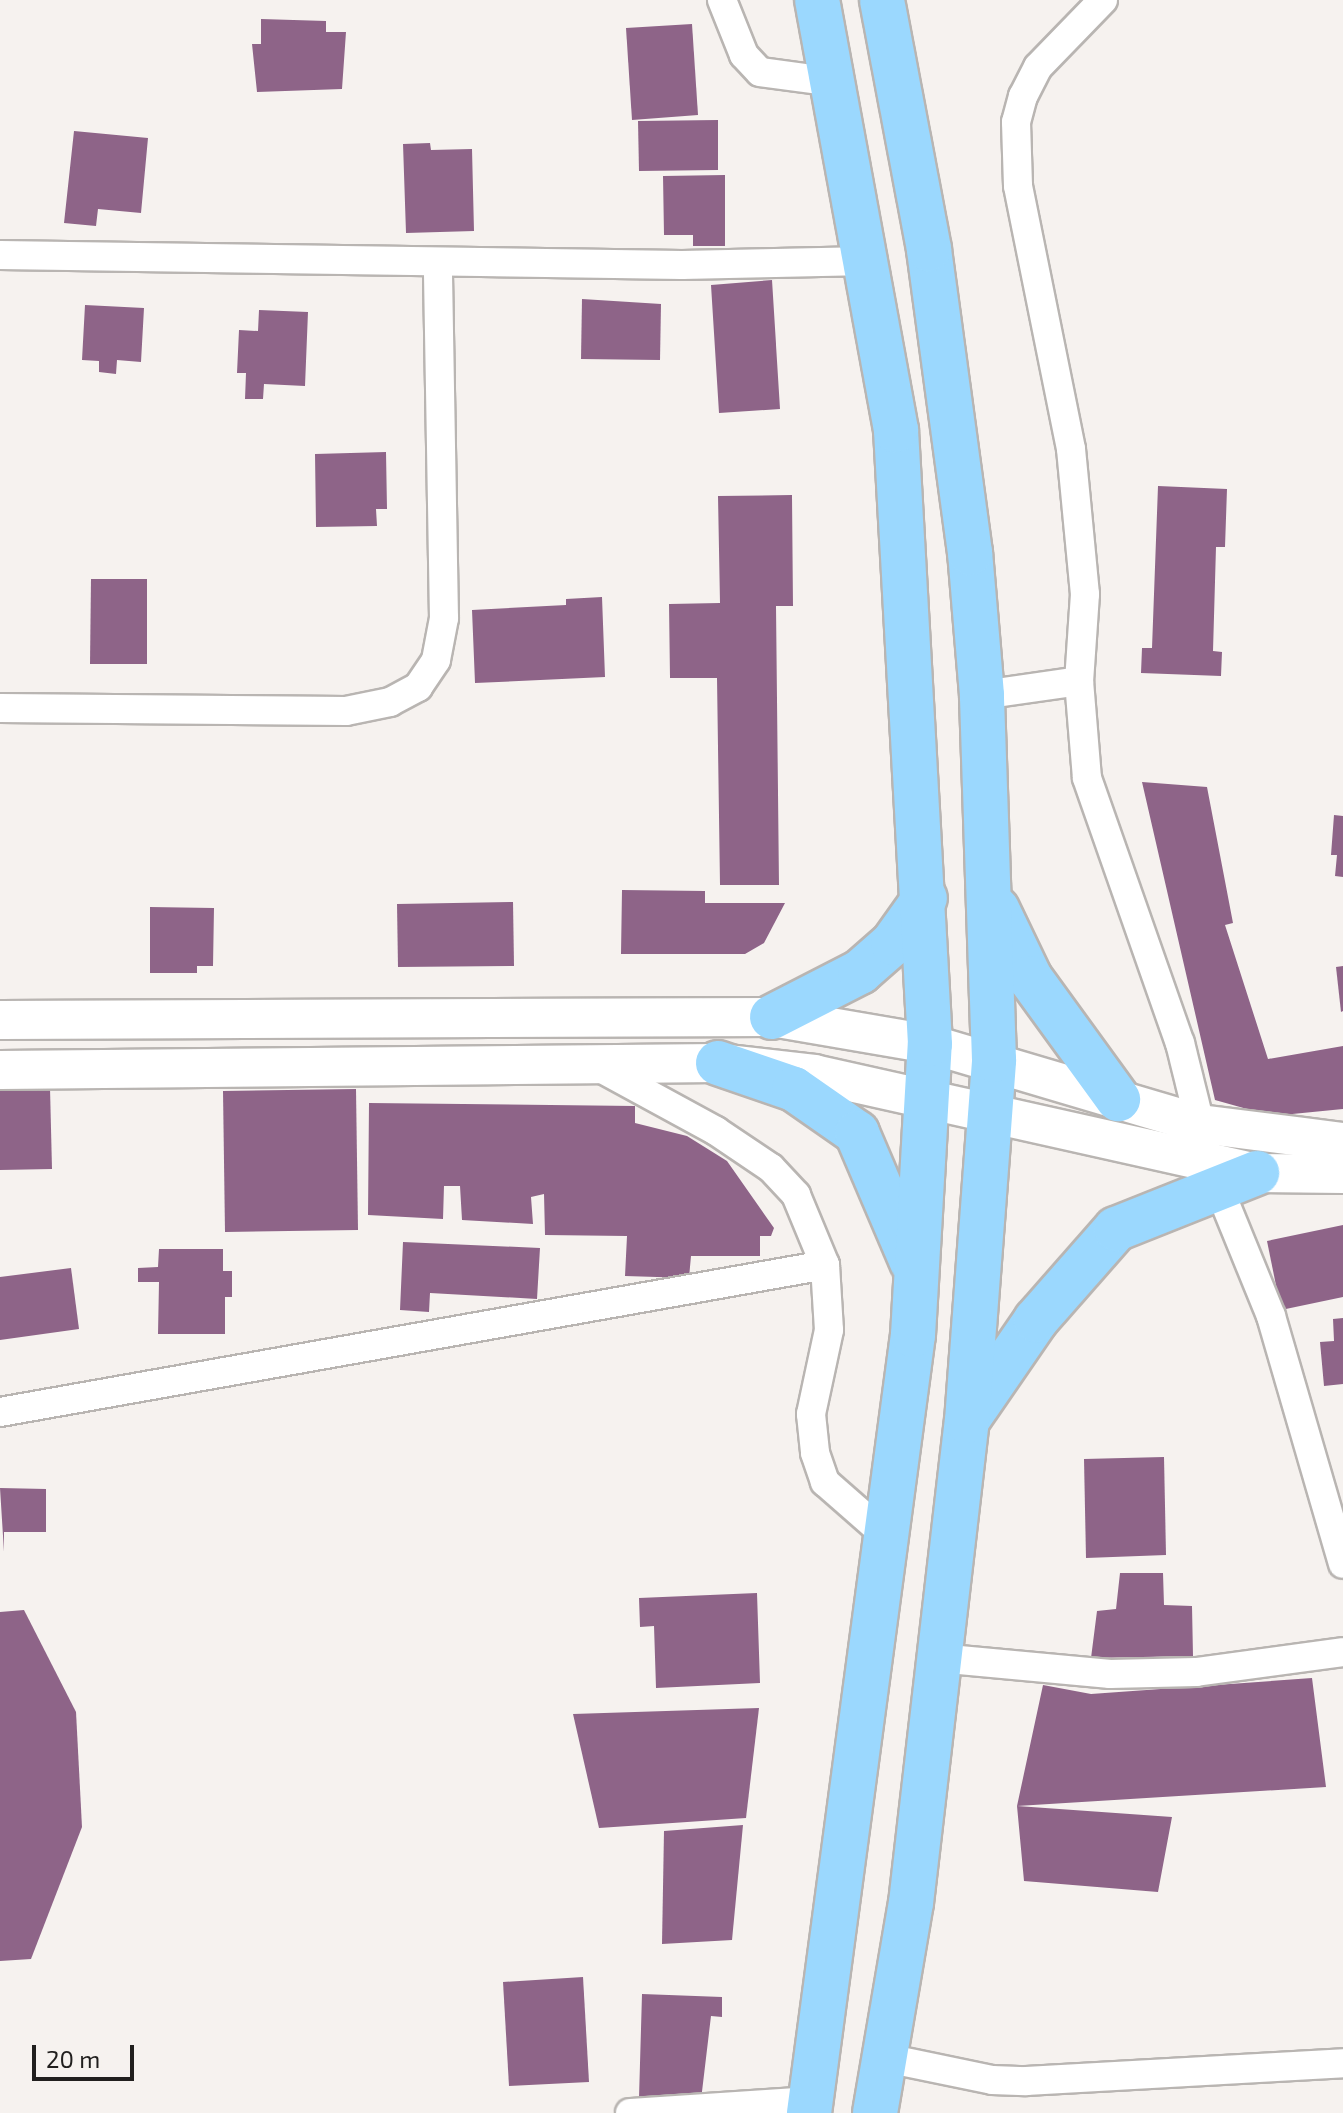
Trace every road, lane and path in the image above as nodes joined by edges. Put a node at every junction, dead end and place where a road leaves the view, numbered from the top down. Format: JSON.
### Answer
{"nodes":[{"id":1,"x":722,"y":0,"type":"edge"},
{"id":2,"x":817,"y":0,"type":"edge"},
{"id":3,"x":882,"y":0,"type":"edge"},
{"id":4,"x":1103,"y":0,"type":"edge"},
{"id":5,"x":835,"y":82,"type":"junction"},
{"id":6,"x":0,"y":255,"type":"edge"},
{"id":7,"x":868,"y":261,"type":"junction"},
{"id":8,"x":438,"y":262,"type":"junction"},
{"id":9,"x":1079,"y":681,"type":"junction"},
{"id":10,"x":982,"y":695,"type":"junction"},
{"id":11,"x":0,"y":708,"type":"edge"},
{"id":12,"x":991,"y":895,"type":"junction"},
{"id":13,"x":925,"y":898,"type":"junction"},
{"id":14,"x":772,"y":1017,"type":"junction"},
{"id":15,"x":0,"y":1020,"type":"edge"},
{"id":16,"x":930,"y":1044,"type":"junction"},
{"id":17,"x":994,"y":1060,"type":"junction"},
{"id":18,"x":586,"y":1061,"type":"junction"},
{"id":19,"x":718,"y":1063,"type":"junction"},
{"id":20,"x":0,"y":1070,"type":"edge"},
{"id":21,"x":924,"y":1097,"type":"junction"},
{"id":22,"x":1118,"y":1099,"type":"junction"},
{"id":23,"x":993,"y":1114,"type":"junction"},
{"id":24,"x":1200,"y":1124,"type":"junction"},
{"id":25,"x":1343,"y":1142,"type":"edge"},
{"id":26,"x":1343,"y":1174,"type":"edge"},
{"id":27,"x":1238,"y":1182,"type":"junction"},
{"id":28,"x":825,"y":1265,"type":"junction"},
{"id":29,"x":917,"y":1273,"type":"junction"},
{"id":30,"x":0,"y":1412,"type":"edge"},
{"id":31,"x":967,"y":1421,"type":"junction"},
{"id":32,"x":889,"y":1538,"type":"junction"},
{"id":33,"x":1343,"y":1564,"type":"edge"},
{"id":34,"x":1343,"y":1652,"type":"edge"},
{"id":35,"x":938,"y":1658,"type":"junction"},
{"id":36,"x":886,"y":2058,"type":"junction"},
{"id":37,"x":1343,"y":2063,"type":"edge"},
{"id":38,"x":811,"y":2107,"type":"edge"},
{"id":39,"x":630,"y":2113,"type":"edge"},
{"id":40,"x":875,"y":2113,"type":"edge"},
{"id":41,"x":899,"y":2113,"type":"edge"}],
"edges":[{"from":1,"to":5,"type":"street"},
{"from":2,"to":5,"type":"highway"},
{"from":3,"to":10,"type":"highway"},
{"from":4,"to":9,"type":"street"},
{"from":5,"to":7,"type":"highway"},
{"from":6,"to":8,"type":"street"},
{"from":7,"to":8,"type":"street"},
{"from":7,"to":13,"type":"highway"},
{"from":8,"to":11,"type":"street"},
{"from":9,"to":10,"type":"street"},
{"from":9,"to":24,"type":"street"},
{"from":10,"to":12,"type":"highway"},
{"from":12,"to":17,"type":"highway"},
{"from":12,"to":22,"type":"highway"},
{"from":13,"to":14,"type":"highway"},
{"from":13,"to":16,"type":"highway"},
{"from":14,"to":15,"type":"main road"},
{"from":14,"to":16,"type":"main road"},
{"from":16,"to":17,"type":"main road"},
{"from":16,"to":21,"type":"highway"},
{"from":17,"to":22,"type":"main road"},
{"from":17,"to":23,"type":"highway"},
{"from":18,"to":19,"type":"main road"},
{"from":18,"to":20,"type":"main road"},
{"from":18,"to":28,"type":"street"},
{"from":19,"to":21,"type":"main road"},
{"from":19,"to":29,"type":"highway"},
{"from":21,"to":23,"type":"main road"},
{"from":21,"to":29,"type":"highway"},
{"from":22,"to":24,"type":"main road"},
{"from":23,"to":27,"type":"main road"},
{"from":23,"to":31,"type":"highway"},
{"from":24,"to":25,"type":"main road"},
{"from":26,"to":27,"type":"main road"},
{"from":27,"to":31,"type":"highway"},
{"from":27,"to":33,"type":"street"},
{"from":28,"to":30,"type":"street"},
{"from":28,"to":32,"type":"street"},
{"from":29,"to":32,"type":"highway"},
{"from":31,"to":35,"type":"highway"},
{"from":32,"to":38,"type":"highway"},
{"from":34,"to":35,"type":"street"},
{"from":35,"to":36,"type":"highway"},
{"from":36,"to":37,"type":"street"},
{"from":36,"to":40,"type":"highway"},
{"from":36,"to":41,"type":"highway"},
{"from":38,"to":39,"type":"street"}]}
